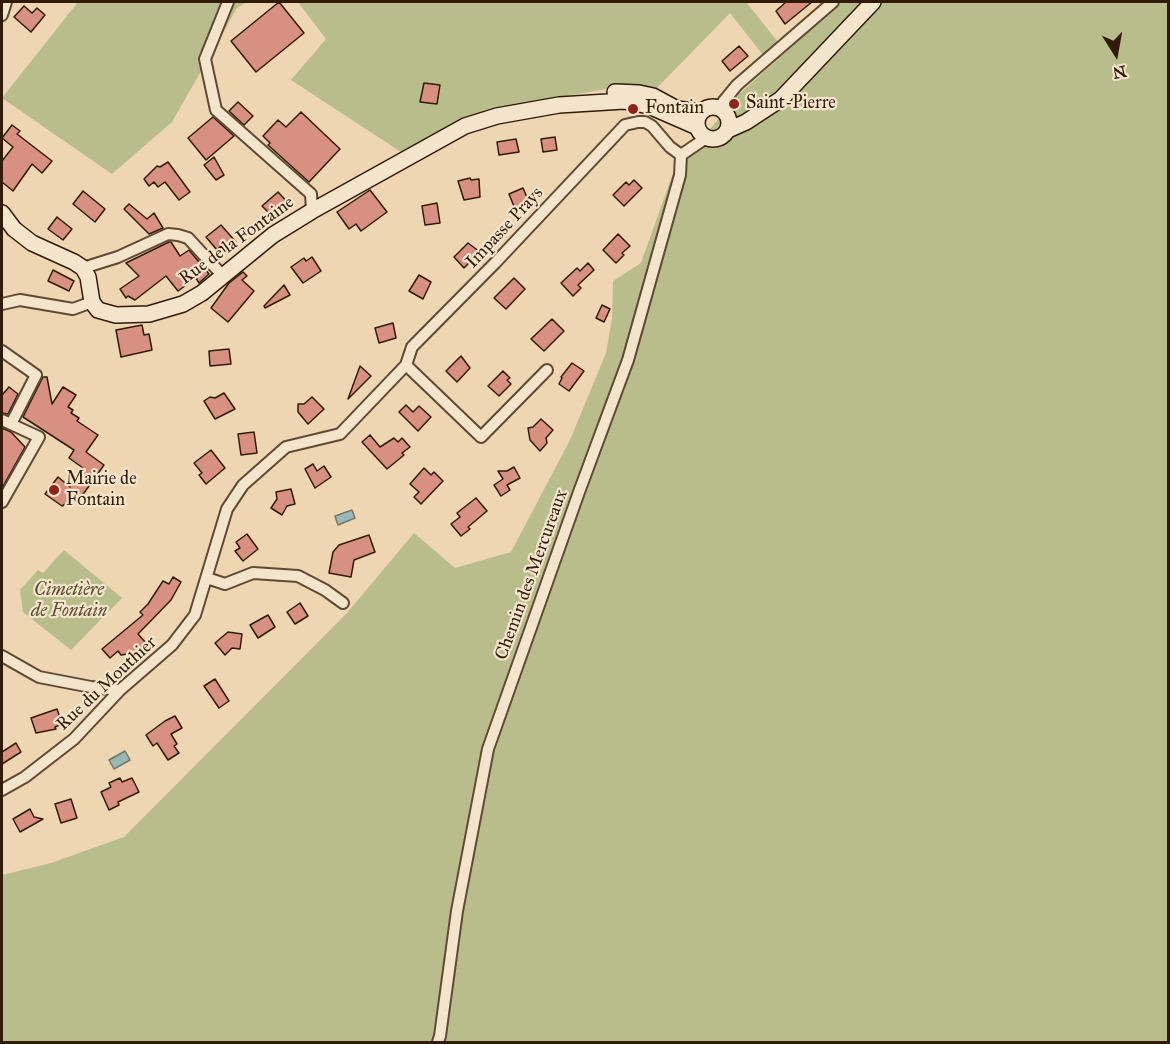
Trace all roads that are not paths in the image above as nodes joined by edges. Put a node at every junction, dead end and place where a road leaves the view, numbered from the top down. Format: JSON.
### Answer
{"nodes":[{"id":1,"x":6,"y":2,"type":"edge"},
{"id":2,"x":228,"y":2,"type":"edge"},
{"id":3,"x":832,"y":2,"type":"edge"},
{"id":4,"x":873,"y":2,"type":"edge"},
{"id":5,"x":2,"y":15,"type":"edge"},
{"id":6,"x":559,"y":105,"type":"junction"},
{"id":7,"x":701,"y":112,"type":"junction"},
{"id":8,"x":726,"y":118,"type":"junction"},
{"id":9,"x":701,"y":132,"type":"junction"},
{"id":10,"x":681,"y":155,"type":"junction"},
{"id":11,"x":312,"y":211,"type":"junction"},
{"id":12,"x":2,"y":213,"type":"edge"},
{"id":13,"x":83,"y":268,"type":"junction"},
{"id":14,"x":223,"y":276,"type":"junction"},
{"id":15,"x":92,"y":303,"type":"junction"},
{"id":16,"x":2,"y":304,"type":"edge"},
{"id":17,"x":2,"y":351,"type":"edge"},
{"id":18,"x":406,"y":365,"type":"junction"},
{"id":19,"x":547,"y":370,"type":"dead end"},
{"id":20,"x":6,"y":422,"type":"edge"},
{"id":21,"x":340,"y":434,"type":"joint"},
{"id":22,"x":2,"y":501,"type":"edge"},
{"id":23,"x":207,"y":578,"type":"junction"},
{"id":24,"x":344,"y":603,"type":"dead end"},
{"id":25,"x":2,"y":656,"type":"edge"},
{"id":26,"x":120,"y":690,"type":"junction"},
{"id":27,"x":2,"y":790,"type":"edge"},
{"id":28,"x":438,"y":1042,"type":"edge"}],
"edges":[{"from":1,"to":5,"type":"street"},
{"from":2,"to":11,"type":"street"},
{"from":3,"to":8,"type":"street"},
{"from":4,"to":8,"type":"street"},
{"from":6,"to":7,"type":"street","name":"Rue de la Fontaine"},
{"from":6,"to":9,"type":"street","name":"Rue de la Fontaine"},
{"from":6,"to":11,"type":"street","name":"Rue de la Fontaine"},
{"from":7,"to":8,"type":"street"},
{"from":7,"to":9,"type":"street"},
{"from":8,"to":9,"type":"street"},
{"from":9,"to":10,"type":"street"},
{"from":10,"to":18,"type":"street","name":"Impasse Prays"},
{"from":10,"to":28,"type":"street","name":"Chemin des Mercureaux"},
{"from":11,"to":14,"type":"street","name":"Rue de la Fontaine"},
{"from":12,"to":13,"type":"street"},
{"from":13,"to":14,"type":"street"},
{"from":13,"to":15,"type":"street"},
{"from":14,"to":15,"type":"street","name":"Rue de la Fontaine"},
{"from":15,"to":16,"type":"street"},
{"from":17,"to":20,"type":"street"},
{"from":18,"to":19,"type":"street"},
{"from":18,"to":21,"type":"street","name":"Impasse Prays"},
{"from":20,"to":22,"type":"street"},
{"from":21,"to":23,"type":"street","name":"Rue du Mouthier"},
{"from":23,"to":24,"type":"street"},
{"from":23,"to":26,"type":"street","name":"Rue du Mouthier"},
{"from":25,"to":26,"type":"street"},
{"from":26,"to":27,"type":"street","name":"Rue du Mouthier"}]}
